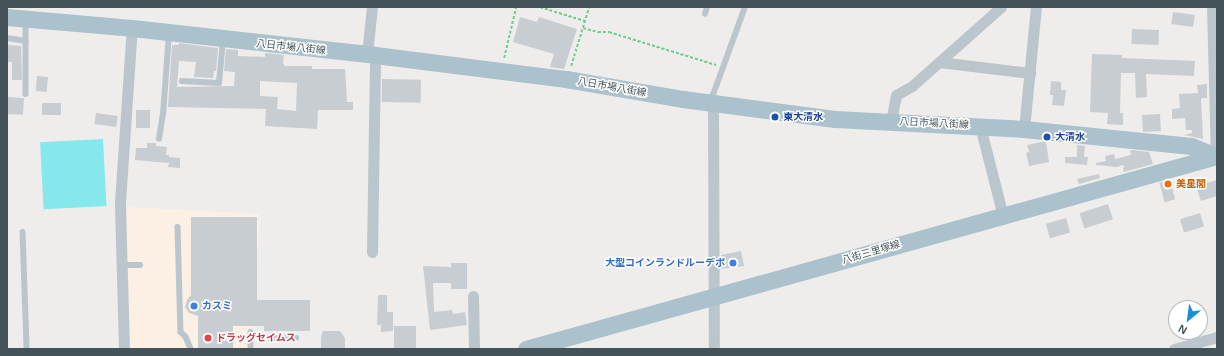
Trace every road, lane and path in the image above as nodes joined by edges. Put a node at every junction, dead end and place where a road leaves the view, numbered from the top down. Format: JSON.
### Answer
{"nodes":[{"id":1,"x":372,"y":7,"type":"edge"},
{"id":2,"x":516,"y":7,"type":"edge"},
{"id":3,"x":540,"y":7,"type":"edge"},
{"id":4,"x":589,"y":7,"type":"edge"},
{"id":5,"x":707,"y":7,"type":"edge"},
{"id":6,"x":745,"y":7,"type":"edge"},
{"id":7,"x":1001,"y":7,"type":"edge"},
{"id":8,"x":1036,"y":7,"type":"edge"},
{"id":9,"x":1209,"y":7,"type":"edge"},
{"id":10,"x":705,"y":14,"type":"dead end"},
{"id":11,"x":7,"y":17,"type":"edge"},
{"id":12,"x":26,"y":19,"type":"junction"},
{"id":13,"x":585,"y":22,"type":"junction"},
{"id":14,"x":132,"y":28,"type":"junction"},
{"id":15,"x":583,"y":28,"type":"junction"},
{"id":16,"x":169,"y":33,"type":"junction"},
{"id":17,"x":7,"y":38,"type":"edge"},
{"id":18,"x":223,"y":40,"type":"junction"},
{"id":19,"x":26,"y":41,"type":"junction"},
{"id":20,"x":371,"y":55,"type":"junction"},
{"id":21,"x":939,"y":62,"type":"junction"},
{"id":22,"x":723,"y":67,"type":"junction"},
{"id":23,"x":502,"y":71,"type":"junction"},
{"id":24,"x":1030,"y":73,"type":"junction"},
{"id":25,"x":566,"y":79,"type":"junction"},
{"id":26,"x":182,"y":80,"type":"dead end"},
{"id":27,"x":26,"y":94,"type":"dead end"},
{"id":28,"x":713,"y":103,"type":"junction"},
{"id":29,"x":891,"y":121,"type":"junction"},
{"id":30,"x":980,"y":126,"type":"junction"},
{"id":31,"x":1024,"y":129,"type":"junction"},
{"id":32,"x":159,"y":139,"type":"dead end"},
{"id":33,"x":1217,"y":156,"type":"edge"},
{"id":34,"x":1003,"y":216,"type":"junction"},
{"id":35,"x":178,"y":227,"type":"dead end"},
{"id":36,"x":23,"y":232,"type":"dead end"},
{"id":37,"x":372,"y":252,"type":"dead end"},
{"id":38,"x":122,"y":265,"type":"junction"},
{"id":39,"x":140,"y":265,"type":"dead end"},
{"id":40,"x":473,"y":296,"type":"dead end"},
{"id":41,"x":714,"y":296,"type":"junction"},
{"id":42,"x":251,"y":332,"type":"dead end"},
{"id":43,"x":1217,"y":337,"type":"edge"},
{"id":44,"x":270,"y":338,"type":"dead end"},
{"id":45,"x":296,"y":338,"type":"dead end"},
{"id":46,"x":1200,"y":345,"type":"edge"},
{"id":47,"x":544,"y":347,"type":"edge"},
{"id":48,"x":27,"y":349,"type":"edge"},
{"id":49,"x":124,"y":349,"type":"edge"},
{"id":50,"x":191,"y":349,"type":"edge"},
{"id":51,"x":251,"y":349,"type":"edge"},
{"id":52,"x":474,"y":349,"type":"edge"},
{"id":53,"x":526,"y":349,"type":"edge"},
{"id":54,"x":714,"y":349,"type":"edge"},
{"id":55,"x":1174,"y":349,"type":"edge"}],
"edges":[{"from":1,"to":20,"type":"street"},
{"from":2,"to":23,"type":"path"},
{"from":3,"to":13,"type":"path"},
{"from":4,"to":13,"type":"path"},
{"from":5,"to":10,"type":"lane"},
{"from":6,"to":22,"type":"lane"},
{"from":7,"to":21,"type":"street"},
{"from":8,"to":24,"type":"street"},
{"from":9,"to":33,"type":"street"},
{"from":11,"to":12,"type":"main road","name":"八日市場八街線"},
{"from":12,"to":14,"type":"main road","name":"八日市場八街線"},
{"from":12,"to":19,"type":"lane"},
{"from":13,"to":15,"type":"path"},
{"from":14,"to":16,"type":"main road","name":"八日市場八街線"},
{"from":14,"to":38,"type":"street"},
{"from":15,"to":22,"type":"path"},
{"from":15,"to":25,"type":"path"},
{"from":16,"to":18,"type":"main road","name":"八日市場八街線"},
{"from":16,"to":32,"type":"lane"},
{"from":17,"to":19,"type":"lane"},
{"from":18,"to":20,"type":"main road","name":"八日市場八街線"},
{"from":18,"to":26,"type":"lane"},
{"from":19,"to":27,"type":"lane"},
{"from":20,"to":23,"type":"main road","name":"八日市場八街線"},
{"from":20,"to":37,"type":"street"},
{"from":21,"to":24,"type":"street"},
{"from":21,"to":29,"type":"street"},
{"from":22,"to":28,"type":"lane"},
{"from":23,"to":25,"type":"main road","name":"八日市場八街線"},
{"from":24,"to":31,"type":"street"},
{"from":25,"to":28,"type":"main road","name":"八日市場八街線"},
{"from":28,"to":29,"type":"main road","name":"八日市場八街線"},
{"from":28,"to":41,"type":"street"},
{"from":29,"to":30,"type":"main road","name":"八日市場八街線"},
{"from":30,"to":31,"type":"main road","name":"八日市場八街線"},
{"from":30,"to":34,"type":"street"},
{"from":31,"to":33,"type":"main road","name":"八日市場八街線"},
{"from":33,"to":34,"type":"main road","name":"八街三里塚線"},
{"from":34,"to":41,"type":"main road","name":"八街三里塚線"},
{"from":35,"to":50,"type":"lane"},
{"from":36,"to":48,"type":"lane"},
{"from":38,"to":39,"type":"lane"},
{"from":38,"to":49,"type":"street"},
{"from":40,"to":52,"type":"street"},
{"from":41,"to":47,"type":"main road","name":"八街三里塚線"},
{"from":41,"to":54,"type":"street"},
{"from":42,"to":51,"type":"lane"},
{"from":43,"to":46,"type":"street"},
{"from":44,"to":45,"type":"lane"},
{"from":46,"to":55,"type":"street"},
{"from":47,"to":53,"type":"main road","name":"八街三里塚線"}]}
